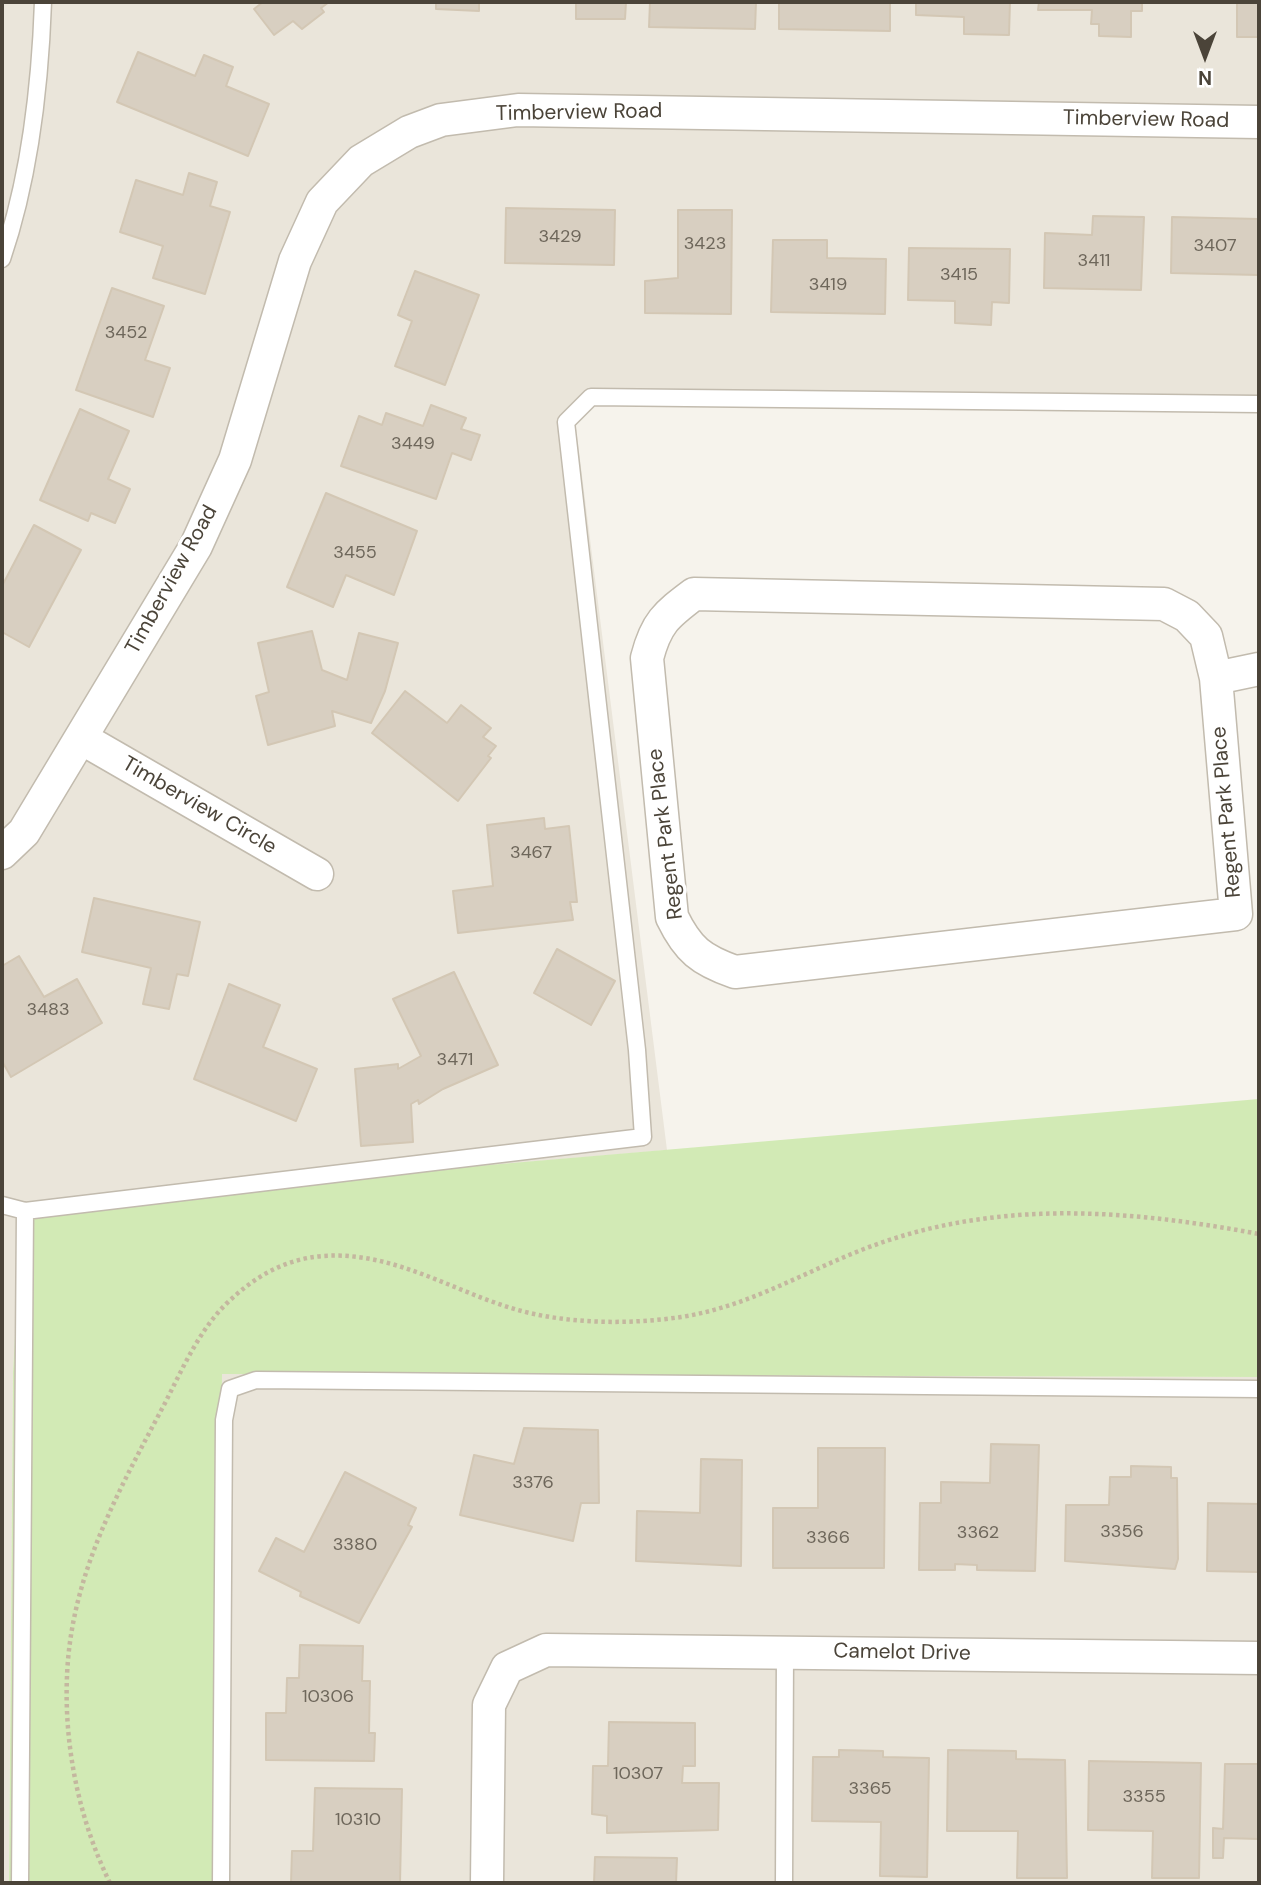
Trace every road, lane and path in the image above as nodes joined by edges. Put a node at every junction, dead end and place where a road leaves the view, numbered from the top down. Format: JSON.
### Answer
{"nodes":[{"id":1,"x":43,"y":2,"type":"edge"},
{"id":2,"x":1259,"y":122,"type":"edge"},
{"id":3,"x":2,"y":259,"type":"edge"},
{"id":4,"x":1259,"y":404,"type":"edge"},
{"id":5,"x":1259,"y":668,"type":"edge"},
{"id":6,"x":1216,"y":678,"type":"junction"},
{"id":7,"x":81,"y":737,"type":"junction"},
{"id":8,"x":2,"y":853,"type":"edge"},
{"id":9,"x":317,"y":874,"type":"dead end"},
{"id":10,"x":2,"y":1205,"type":"edge"},
{"id":11,"x":25,"y":1211,"type":"junction"},
{"id":12,"x":1259,"y":1388,"type":"edge"},
{"id":13,"x":785,"y":1652,"type":"junction"},
{"id":14,"x":1259,"y":1658,"type":"edge"},
{"id":15,"x":20,"y":1883,"type":"edge"},
{"id":16,"x":221,"y":1883,"type":"edge"},
{"id":17,"x":487,"y":1883,"type":"edge"},
{"id":18,"x":784,"y":1883,"type":"edge"}],
"edges":[{"from":1,"to":3,"type":"lane"},
{"from":2,"to":7,"type":"street","name":"Timberview Road"},
{"from":4,"to":11,"type":"lane"},
{"from":5,"to":6,"type":"street"},
{"from":6,"to":6,"type":"street","name":"Regent Park Place"},
{"from":7,"to":8,"type":"street","name":"Timberview Road"},
{"from":7,"to":9,"type":"street","name":"Timberview Circle"},
{"from":10,"to":11,"type":"lane"},
{"from":11,"to":15,"type":"lane"},
{"from":12,"to":16,"type":"lane"},
{"from":13,"to":14,"type":"street","name":"Camelot Drive"},
{"from":13,"to":17,"type":"street","name":"Camelot Drive"},
{"from":13,"to":18,"type":"lane"}]}
